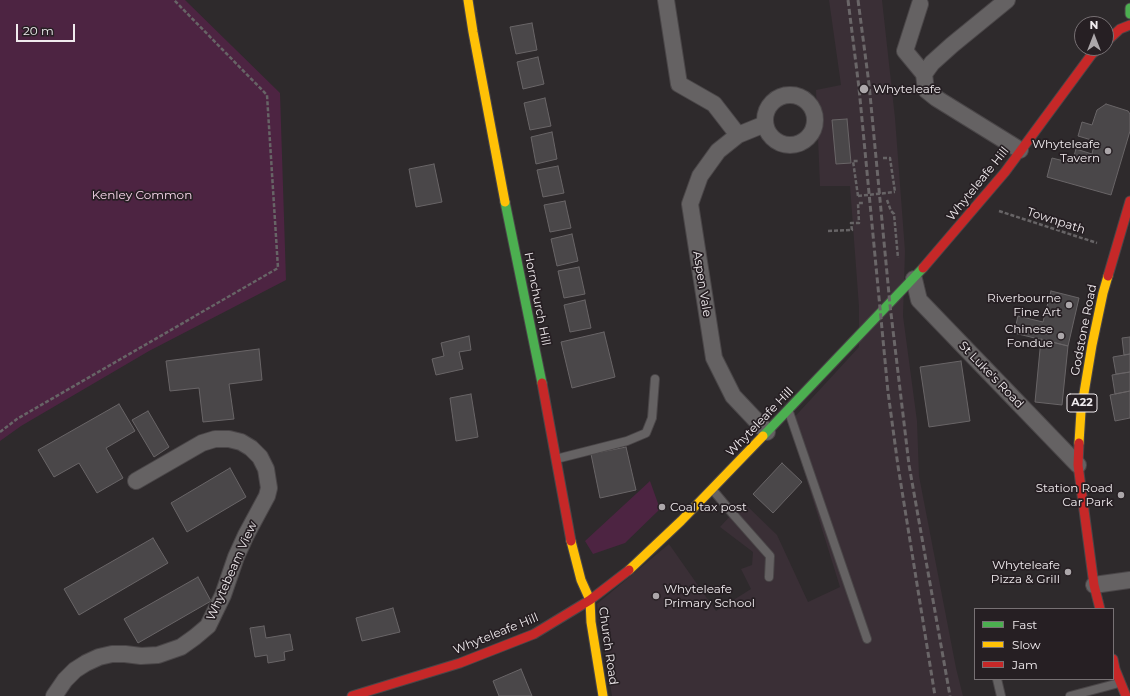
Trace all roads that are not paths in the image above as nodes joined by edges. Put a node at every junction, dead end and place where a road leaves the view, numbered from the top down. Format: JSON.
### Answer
{"nodes":[{"id":1,"x":468,"y":0,"type":"edge"},
{"id":2,"x":666,"y":0,"type":"edge"},
{"id":3,"x":1008,"y":0,"type":"edge"},
{"id":4,"x":920,"y":4,"type":"dead end"},
{"id":5,"x":1130,"y":8,"type":"edge"},
{"id":6,"x":1130,"y":14,"type":"edge"},
{"id":7,"x":1130,"y":25,"type":"edge"},
{"id":8,"x":1114,"y":35,"type":"edge"},
{"id":9,"x":1090,"y":56,"type":"edge"},
{"id":10,"x":924,"y":74,"type":"junction"},
{"id":11,"x":765,"y":124,"type":"dead end"},
{"id":12,"x":738,"y":135,"type":"junction"},
{"id":13,"x":1020,"y":150,"type":"junction"},
{"id":14,"x":1130,"y":201,"type":"edge"},
{"id":15,"x":914,"y":279,"type":"junction"},
{"id":16,"x":655,"y":378,"type":"dead end"},
{"id":17,"x":788,"y":410,"type":"junction"},
{"id":18,"x":767,"y":432,"type":"junction"},
{"id":19,"x":555,"y":459,"type":"junction"},
{"id":20,"x":1078,"y":465,"type":"junction"},
{"id":21,"x":136,"y":481,"type":"dead end"},
{"id":22,"x":712,"y":489,"type":"junction"},
{"id":23,"x":770,"y":577,"type":"dead end"},
{"id":24,"x":1130,"y":580,"type":"edge"},
{"id":25,"x":1094,"y":585,"type":"junction"},
{"id":26,"x":590,"y":600,"type":"junction"},
{"id":27,"x":1100,"y":608,"type":"edge"},
{"id":28,"x":867,"y":639,"type":"dead end"},
{"id":29,"x":1114,"y":662,"type":"edge"},
{"id":30,"x":997,"y":680,"type":"edge"},
{"id":31,"x":1121,"y":682,"type":"junction"},
{"id":32,"x":375,"y":692,"type":"edge"},
{"id":33,"x":54,"y":696,"type":"edge"},
{"id":34,"x":352,"y":696,"type":"edge"},
{"id":35,"x":603,"y":696,"type":"edge"},
{"id":36,"x":1001,"y":696,"type":"edge"},
{"id":37,"x":1070,"y":696,"type":"edge"},
{"id":38,"x":1126,"y":696,"type":"edge"}],
"edges":[{"from":1,"to":19,"type":"main road","name":"Hornchurch Hill"},
{"from":2,"to":12,"type":"street"},
{"from":3,"to":10,"type":"street"},
{"from":4,"to":10,"type":"street"},
{"from":5,"to":6,"type":"main road"},
{"from":7,"to":8,"type":"main road"},
{"from":9,"to":13,"type":"main road","name":"Whyteleafe Hill"},
{"from":10,"to":13,"type":"street"},
{"from":11,"to":12,"type":"street","name":"Aspen Vale"},
{"from":12,"to":18,"type":"street","name":"Aspen Vale"},
{"from":13,"to":15,"type":"main road","name":"Whyteleafe Hill"},
{"from":14,"to":20,"type":"main road","name":"Godstone Road","number":"A22"},
{"from":15,"to":17,"type":"main road","name":"Whyteleafe Hill"},
{"from":15,"to":20,"type":"street","name":"St Luke's Road"},
{"from":16,"to":19,"type":"lane"},
{"from":17,"to":18,"type":"main road","name":"Whyteleafe Hill"},
{"from":17,"to":28,"type":"lane"},
{"from":18,"to":22,"type":"main road","name":"Whyteleafe Hill"},
{"from":19,"to":26,"type":"main road","name":"Hornchurch Hill"},
{"from":20,"to":25,"type":"main road","name":"Godstone Road","number":"A22"},
{"from":21,"to":33,"type":"street","name":"Whytebeam View"},
{"from":22,"to":23,"type":"lane"},
{"from":22,"to":26,"type":"main road","name":"Whyteleafe Hill"},
{"from":24,"to":25,"type":"street"},
{"from":25,"to":27,"type":"main road","name":"Godstone Road","number":"A22"},
{"from":26,"to":32,"type":"main road","name":"Whyteleafe Hill"},
{"from":26,"to":35,"type":"main road","name":"Church Road"},
{"from":29,"to":31,"type":"main road"},
{"from":30,"to":36,"type":"lane"},
{"from":31,"to":37,"type":"lane"},
{"from":31,"to":38,"type":"main road"},
{"from":32,"to":34,"type":"main road","name":"Whyteleafe Hill"}]}
